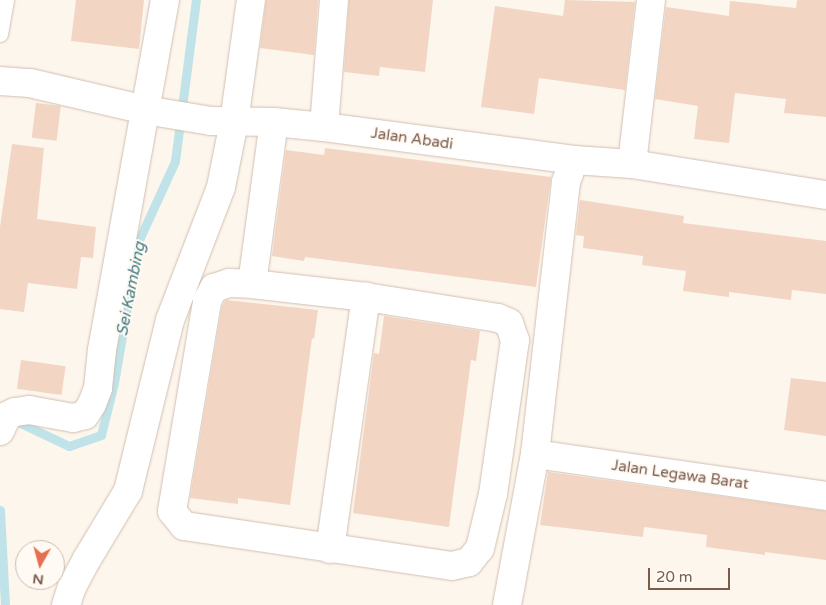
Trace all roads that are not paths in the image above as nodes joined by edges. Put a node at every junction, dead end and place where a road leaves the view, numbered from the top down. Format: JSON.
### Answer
{"nodes":[{"id":1,"x":6,"y":0,"type":"edge"},
{"id":2,"x":165,"y":0,"type":"edge"},
{"id":3,"x":251,"y":0,"type":"edge"},
{"id":4,"x":334,"y":0,"type":"edge"},
{"id":5,"x":651,"y":0,"type":"edge"},
{"id":6,"x":0,"y":34,"type":"edge"},
{"id":7,"x":0,"y":82,"type":"edge"},
{"id":8,"x":154,"y":111,"type":"junction"},
{"id":9,"x":222,"y":121,"type":"junction"},
{"id":10,"x":274,"y":122,"type":"junction"},
{"id":11,"x":324,"y":127,"type":"junction"},
{"id":12,"x":574,"y":160,"type":"junction"},
{"id":13,"x":632,"y":164,"type":"junction"},
{"id":14,"x":826,"y":195,"type":"edge"},
{"id":15,"x":252,"y":284,"type":"junction"},
{"id":16,"x":366,"y":297,"type":"junction"},
{"id":17,"x":0,"y":431,"type":"edge"},
{"id":18,"x":535,"y":454,"type":"junction"},
{"id":19,"x":826,"y":496,"type":"edge"},
{"id":20,"x":330,"y":549,"type":"junction"},
{"id":21,"x":66,"y":605,"type":"edge"},
{"id":22,"x":507,"y":605,"type":"edge"}],
"edges":[{"from":1,"to":6,"type":"lane"},
{"from":2,"to":8,"type":"street"},
{"from":3,"to":9,"type":"street"},
{"from":4,"to":11,"type":"street"},
{"from":5,"to":13,"type":"street"},
{"from":7,"to":8,"type":"street","name":"Jalan Abadi"},
{"from":8,"to":9,"type":"street","name":"Jalan Abadi"},
{"from":8,"to":17,"type":"street"},
{"from":9,"to":10,"type":"street","name":"Jalan Abadi"},
{"from":9,"to":21,"type":"street"},
{"from":10,"to":11,"type":"street","name":"Jalan Abadi"},
{"from":10,"to":15,"type":"street"},
{"from":11,"to":12,"type":"street","name":"Jalan Abadi"},
{"from":12,"to":13,"type":"street","name":"Jalan Abadi"},
{"from":12,"to":18,"type":"street"},
{"from":13,"to":14,"type":"street","name":"Jalan Abadi"},
{"from":15,"to":16,"type":"street"},
{"from":15,"to":20,"type":"street"},
{"from":16,"to":20,"type":"street"},
{"from":16,"to":20,"type":"street"},
{"from":18,"to":19,"type":"street","name":"Jalan Legawa Barat"},
{"from":18,"to":22,"type":"street"}]}
